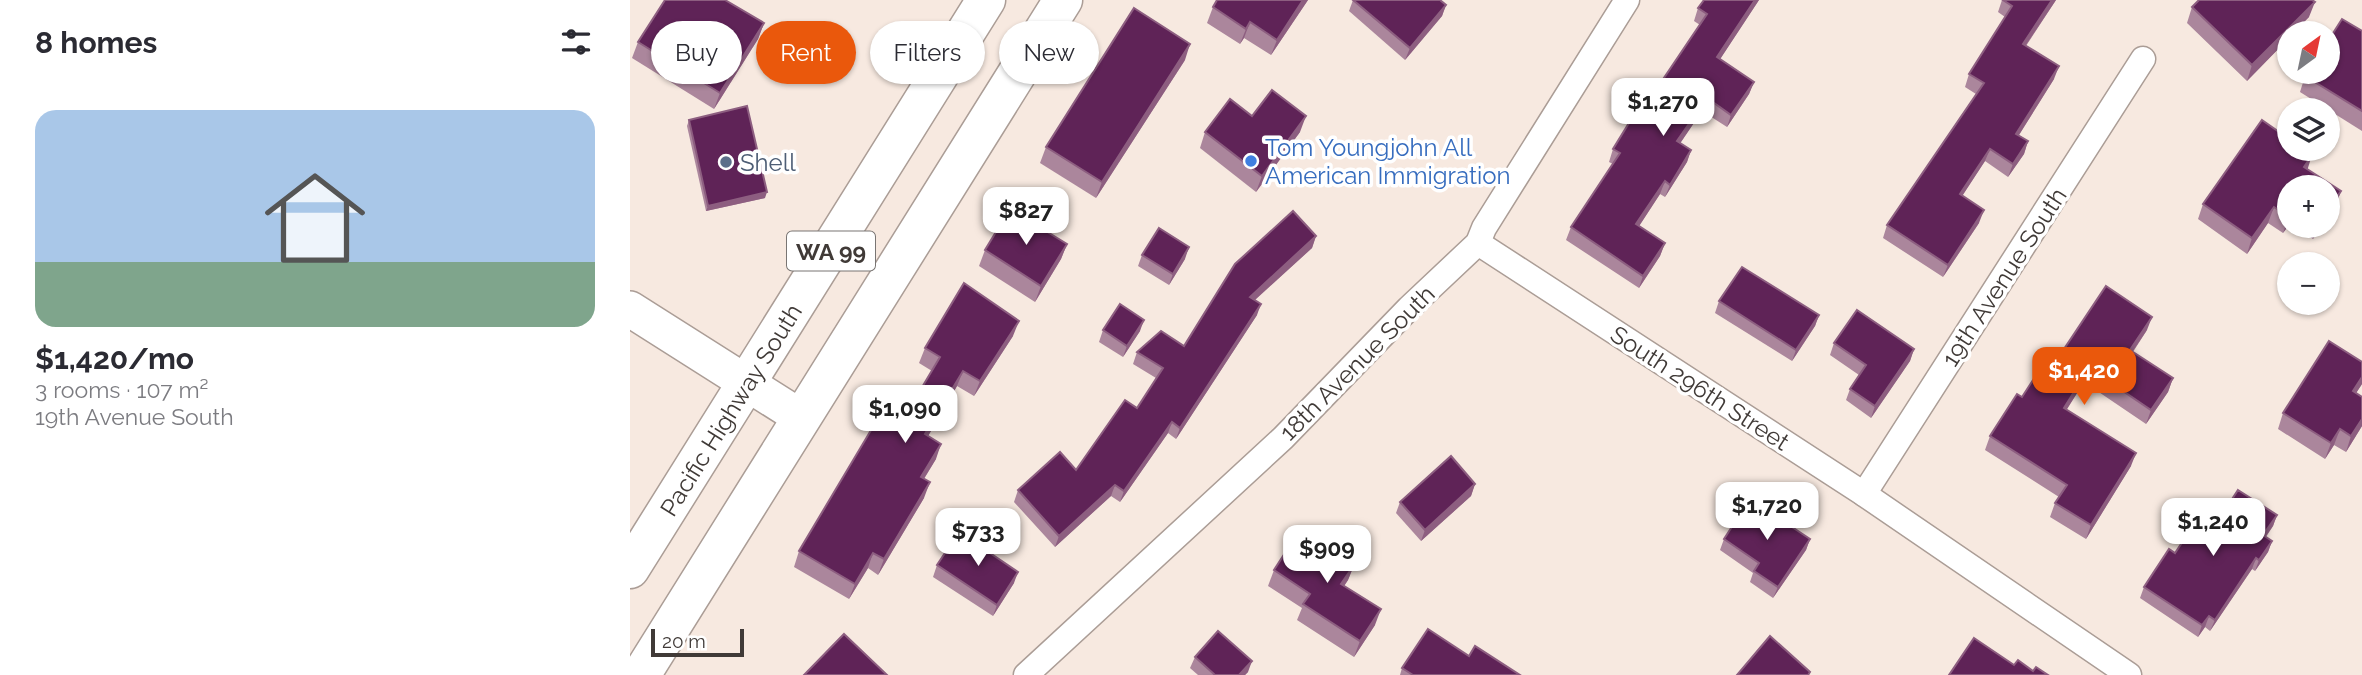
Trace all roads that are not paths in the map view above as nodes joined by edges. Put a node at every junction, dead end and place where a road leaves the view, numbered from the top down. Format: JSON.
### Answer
{"nodes":[{"id":1,"x":986,"y":0,"type":"edge"},
{"id":2,"x":1063,"y":0,"type":"edge"},
{"id":3,"x":1627,"y":0,"type":"edge"},
{"id":4,"x":2143,"y":60,"type":"dead end"},
{"id":5,"x":1479,"y":243,"type":"junction"},
{"id":6,"x":630,"y":309,"type":"edge"},
{"id":7,"x":746,"y":383,"type":"junction"},
{"id":8,"x":802,"y":418,"type":"junction"},
{"id":9,"x":1864,"y":494,"type":"junction"},
{"id":10,"x":630,"y":569,"type":"edge"},
{"id":11,"x":642,"y":675,"type":"edge"},
{"id":12,"x":1026,"y":675,"type":"edge"},
{"id":13,"x":2129,"y":675,"type":"edge"}],
"edges":[{"from":1,"to":7,"type":"main road","name":"Pacific Highway South","number":"WA 99"},
{"from":2,"to":8,"type":"main road","number":"WA 99"},
{"from":3,"to":5,"type":"street","name":"18th Avenue South"},
{"from":4,"to":9,"type":"street","name":"19th Avenue South"},
{"from":5,"to":9,"type":"street","name":"South 296th Street"},
{"from":5,"to":12,"type":"street","name":"18th Avenue South"},
{"from":6,"to":7,"type":"main road"},
{"from":7,"to":8,"type":"main road"},
{"from":7,"to":10,"type":"main road","name":"Pacific Highway South","number":"WA 99"},
{"from":8,"to":11,"type":"main road","number":"WA 99"},
{"from":9,"to":13,"type":"street","name":"South 296th Street"}]}
